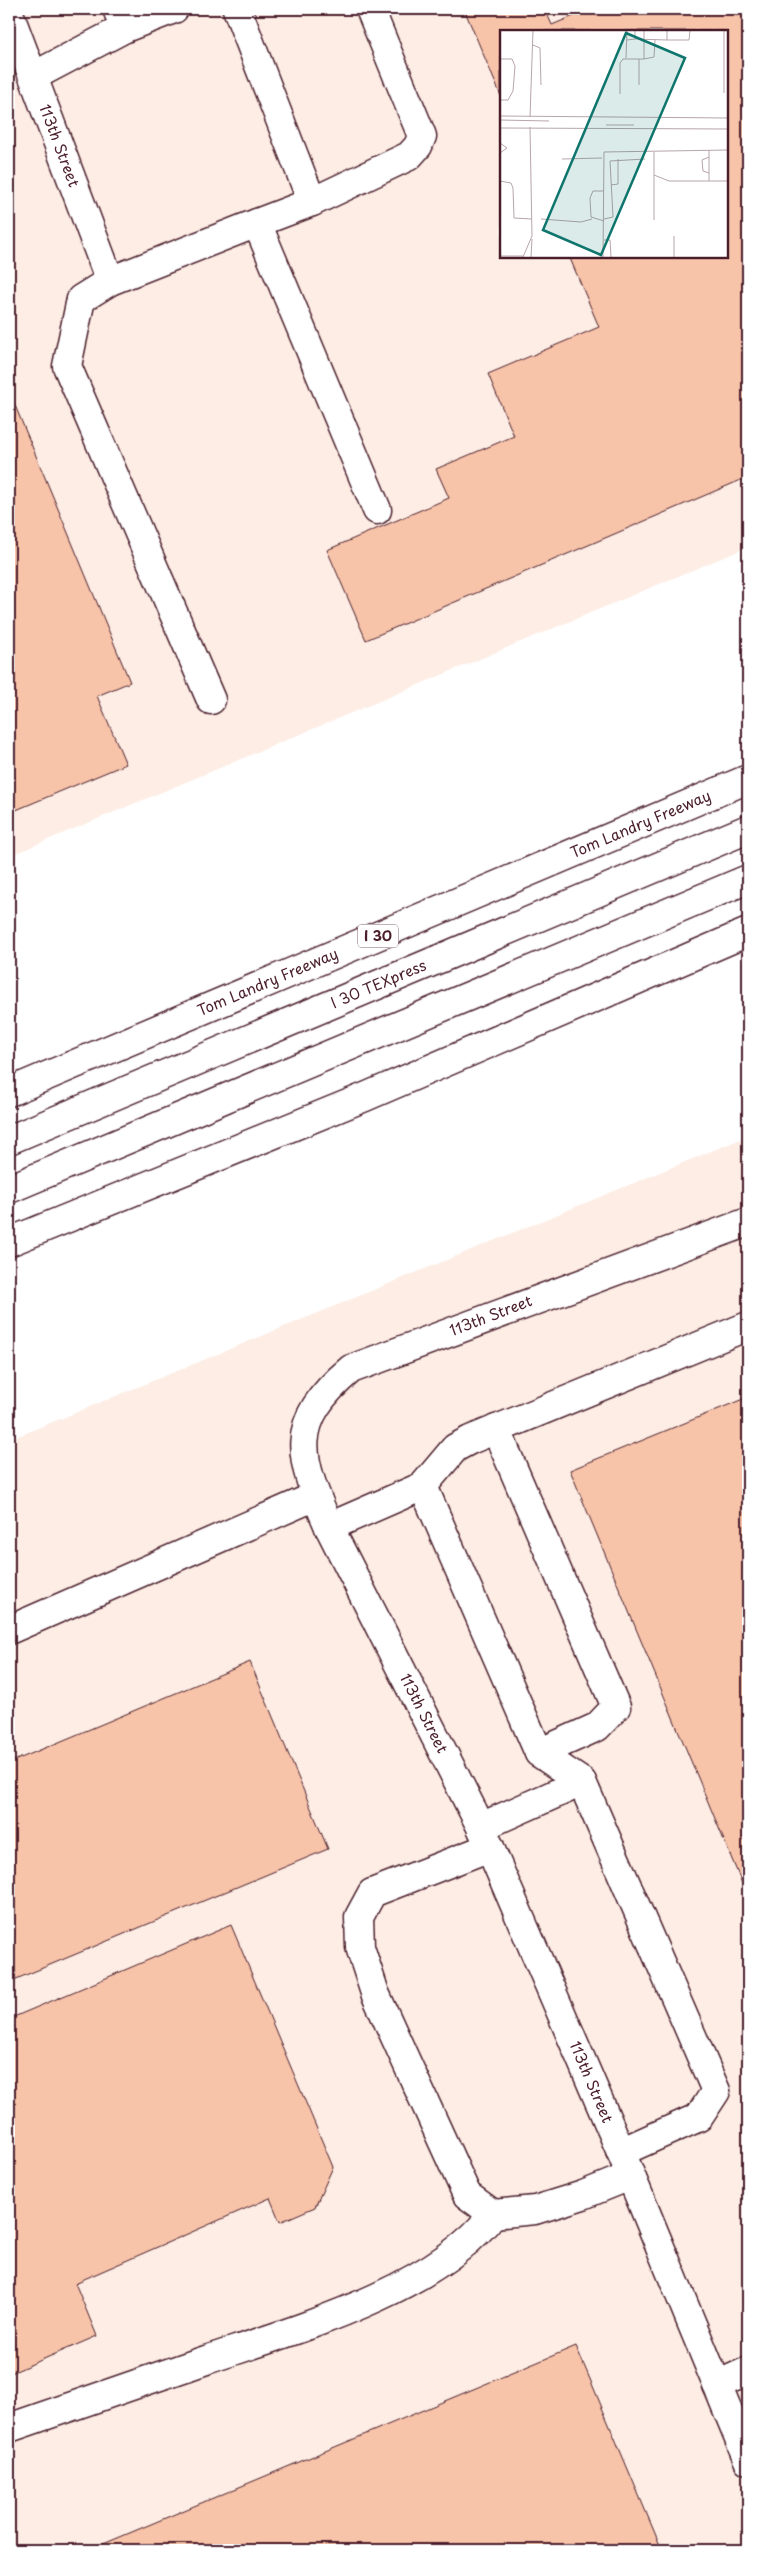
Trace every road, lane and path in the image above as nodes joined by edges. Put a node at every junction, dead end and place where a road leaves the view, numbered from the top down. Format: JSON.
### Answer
{"nodes":[{"id":1,"x":174,"y":9,"type":"edge"},
{"id":2,"x":236,"y":9,"type":"edge"},
{"id":3,"x":370,"y":9,"type":"edge"},
{"id":4,"x":9,"y":13,"type":"edge"},
{"id":5,"x":121,"y":18,"type":"edge"},
{"id":6,"x":34,"y":76,"type":"junction"},
{"id":7,"x":312,"y":202,"type":"junction"},
{"id":8,"x":257,"y":223,"type":"junction"},
{"id":9,"x":110,"y":281,"type":"junction"},
{"id":10,"x":377,"y":510,"type":"dead end"},
{"id":11,"x":211,"y":700,"type":"dead end"},
{"id":12,"x":748,"y":779,"type":"edge"},
{"id":13,"x":748,"y":829,"type":"edge"},
{"id":14,"x":748,"y":879,"type":"edge"},
{"id":15,"x":748,"y":932,"type":"edge"},
{"id":16,"x":9,"y":1092,"type":"edge"},
{"id":17,"x":9,"y":1140,"type":"edge"},
{"id":18,"x":9,"y":1189,"type":"edge"},
{"id":19,"x":748,"y":1222,"type":"edge"},
{"id":20,"x":9,"y":1242,"type":"edge"},
{"id":21,"x":748,"y":1326,"type":"edge"},
{"id":22,"x":496,"y":1430,"type":"junction"},
{"id":23,"x":423,"y":1486,"type":"junction"},
{"id":24,"x":316,"y":1496,"type":"junction"},
{"id":25,"x":329,"y":1527,"type":"junction"},
{"id":26,"x":9,"y":1630,"type":"edge"},
{"id":27,"x":539,"y":1753,"type":"junction"},
{"id":28,"x":582,"y":1782,"type":"junction"},
{"id":29,"x":486,"y":1837,"type":"junction"},
{"id":30,"x":626,"y":2164,"type":"junction"},
{"id":31,"x":493,"y":2214,"type":"junction"},
{"id":32,"x":748,"y":2371,"type":"edge"},
{"id":33,"x":717,"y":2385,"type":"junction"},
{"id":34,"x":9,"y":2428,"type":"edge"},
{"id":35,"x":748,"y":2460,"type":"edge"}],
"edges":[{"from":1,"to":5,"type":"main road"},
{"from":2,"to":7,"type":"main road"},
{"from":3,"to":7,"type":"main road"},
{"from":4,"to":6,"type":"main road","name":"113th Street"},
{"from":5,"to":6,"type":"main road"},
{"from":6,"to":9,"type":"main road","name":"113th Street"},
{"from":7,"to":8,"type":"main road"},
{"from":8,"to":9,"type":"main road"},
{"from":8,"to":10,"type":"main road"},
{"from":9,"to":11,"type":"main road"},
{"from":12,"to":16,"type":"main road","name":"Tom Landry Freeway","number":"I 30"},
{"from":13,"to":17,"type":"main road","name":"I 30 TEXpress"},
{"from":14,"to":18,"type":"main road"},
{"from":15,"to":20,"type":"main road"},
{"from":19,"to":24,"type":"main road","name":"113th Street"},
{"from":21,"to":22,"type":"main road"},
{"from":22,"to":23,"type":"main road"},
{"from":22,"to":27,"type":"main road"},
{"from":23,"to":25,"type":"main road"},
{"from":23,"to":27,"type":"main road"},
{"from":24,"to":25,"type":"main road","name":"113th Street"},
{"from":24,"to":26,"type":"main road"},
{"from":25,"to":29,"type":"main road","name":"113th Street"},
{"from":27,"to":28,"type":"main road"},
{"from":28,"to":29,"type":"main road"},
{"from":28,"to":30,"type":"main road"},
{"from":29,"to":30,"type":"main road","name":"113th Street"},
{"from":29,"to":31,"type":"main road"},
{"from":30,"to":31,"type":"main road"},
{"from":30,"to":33,"type":"main road","name":"113th Street"},
{"from":31,"to":34,"type":"main road"},
{"from":32,"to":33,"type":"main road"},
{"from":33,"to":35,"type":"main road","name":"113th Street"}]}
